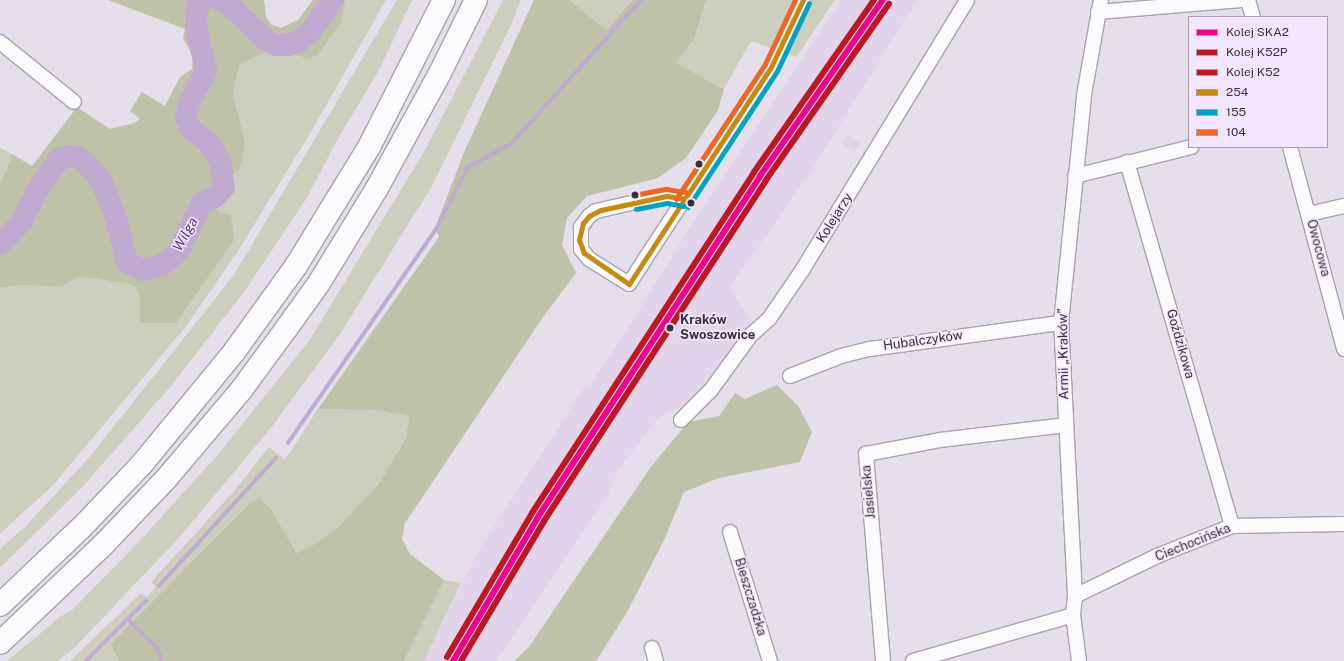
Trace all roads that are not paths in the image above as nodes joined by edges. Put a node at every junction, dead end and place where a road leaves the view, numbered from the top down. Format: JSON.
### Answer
{"nodes":[{"id":1,"x":444,"y":0,"type":"edge"},
{"id":2,"x":476,"y":0,"type":"edge"},
{"id":3,"x":803,"y":0,"type":"edge"},
{"id":4,"x":967,"y":0,"type":"edge"},
{"id":5,"x":1241,"y":0,"type":"edge"},
{"id":6,"x":1248,"y":0,"type":"edge"},
{"id":7,"x":1100,"y":6,"type":"edge"},
{"id":8,"x":1253,"y":16,"type":"edge"},
{"id":9,"x":0,"y":42,"type":"edge"},
{"id":10,"x":74,"y":102,"type":"dead end"},
{"id":11,"x":1188,"y":148,"type":"edge"},
{"id":12,"x":1290,"y":148,"type":"edge"},
{"id":13,"x":1127,"y":162,"type":"junction"},
{"id":14,"x":1075,"y":176,"type":"junction"},
{"id":15,"x":685,"y":199,"type":"junction"},
{"id":16,"x":1344,"y":206,"type":"edge"},
{"id":17,"x":1309,"y":214,"type":"junction"},
{"id":18,"x":1060,"y":323,"type":"junction"},
{"id":19,"x":1344,"y":349,"type":"edge"},
{"id":20,"x":790,"y":376,"type":"dead end"},
{"id":21,"x":681,"y":420,"type":"dead end"},
{"id":22,"x":1066,"y":425,"type":"junction"},
{"id":23,"x":1344,"y":524,"type":"edge"},
{"id":24,"x":1232,"y":526,"type":"junction"},
{"id":25,"x":730,"y":532,"type":"dead end"},
{"id":26,"x":1075,"y":596,"type":"junction"},
{"id":27,"x":0,"y":605,"type":"edge"},
{"id":28,"x":1073,"y":615,"type":"junction"},
{"id":29,"x":0,"y":643,"type":"edge"},
{"id":30,"x":770,"y":661,"type":"edge"},
{"id":31,"x":883,"y":661,"type":"edge"},
{"id":32,"x":913,"y":661,"type":"edge"},
{"id":33,"x":1079,"y":661,"type":"edge"}],
"edges":[{"from":1,"to":27,"type":"highway"},
{"from":2,"to":29,"type":"highway"},
{"from":3,"to":15,"type":"street"},
{"from":4,"to":21,"type":"street","name":"Kolejarzy"},
{"from":5,"to":7,"type":"street"},
{"from":6,"to":8,"type":"street"},
{"from":7,"to":14,"type":"street","name":"Armii „Kraków”"},
{"from":9,"to":10,"type":"street"},
{"from":11,"to":13,"type":"street"},
{"from":12,"to":17,"type":"street","name":"Owocowa"},
{"from":13,"to":14,"type":"street"},
{"from":13,"to":24,"type":"street","name":"Goździkowa"},
{"from":14,"to":18,"type":"street","name":"Armii „Kraków”"},
{"from":15,"to":15,"type":"street"},
{"from":16,"to":17,"type":"street"},
{"from":17,"to":19,"type":"street","name":"Owocowa"},
{"from":18,"to":20,"type":"street","name":"Hubalczyków"},
{"from":18,"to":22,"type":"street","name":"Armii „Kraków”"},
{"from":22,"to":26,"type":"street","name":"Armii „Kraków”"},
{"from":22,"to":31,"type":"street","name":"Jasielska"},
{"from":23,"to":24,"type":"street","name":"Ciechocińska"},
{"from":24,"to":26,"type":"street","name":"Ciechocińska"},
{"from":25,"to":30,"type":"street","name":"Bieszczadzka"},
{"from":26,"to":28,"type":"street","name":"Armii „Kraków”"},
{"from":28,"to":32,"type":"street"},
{"from":28,"to":33,"type":"street","name":"Armii „Kraków”"}]}
